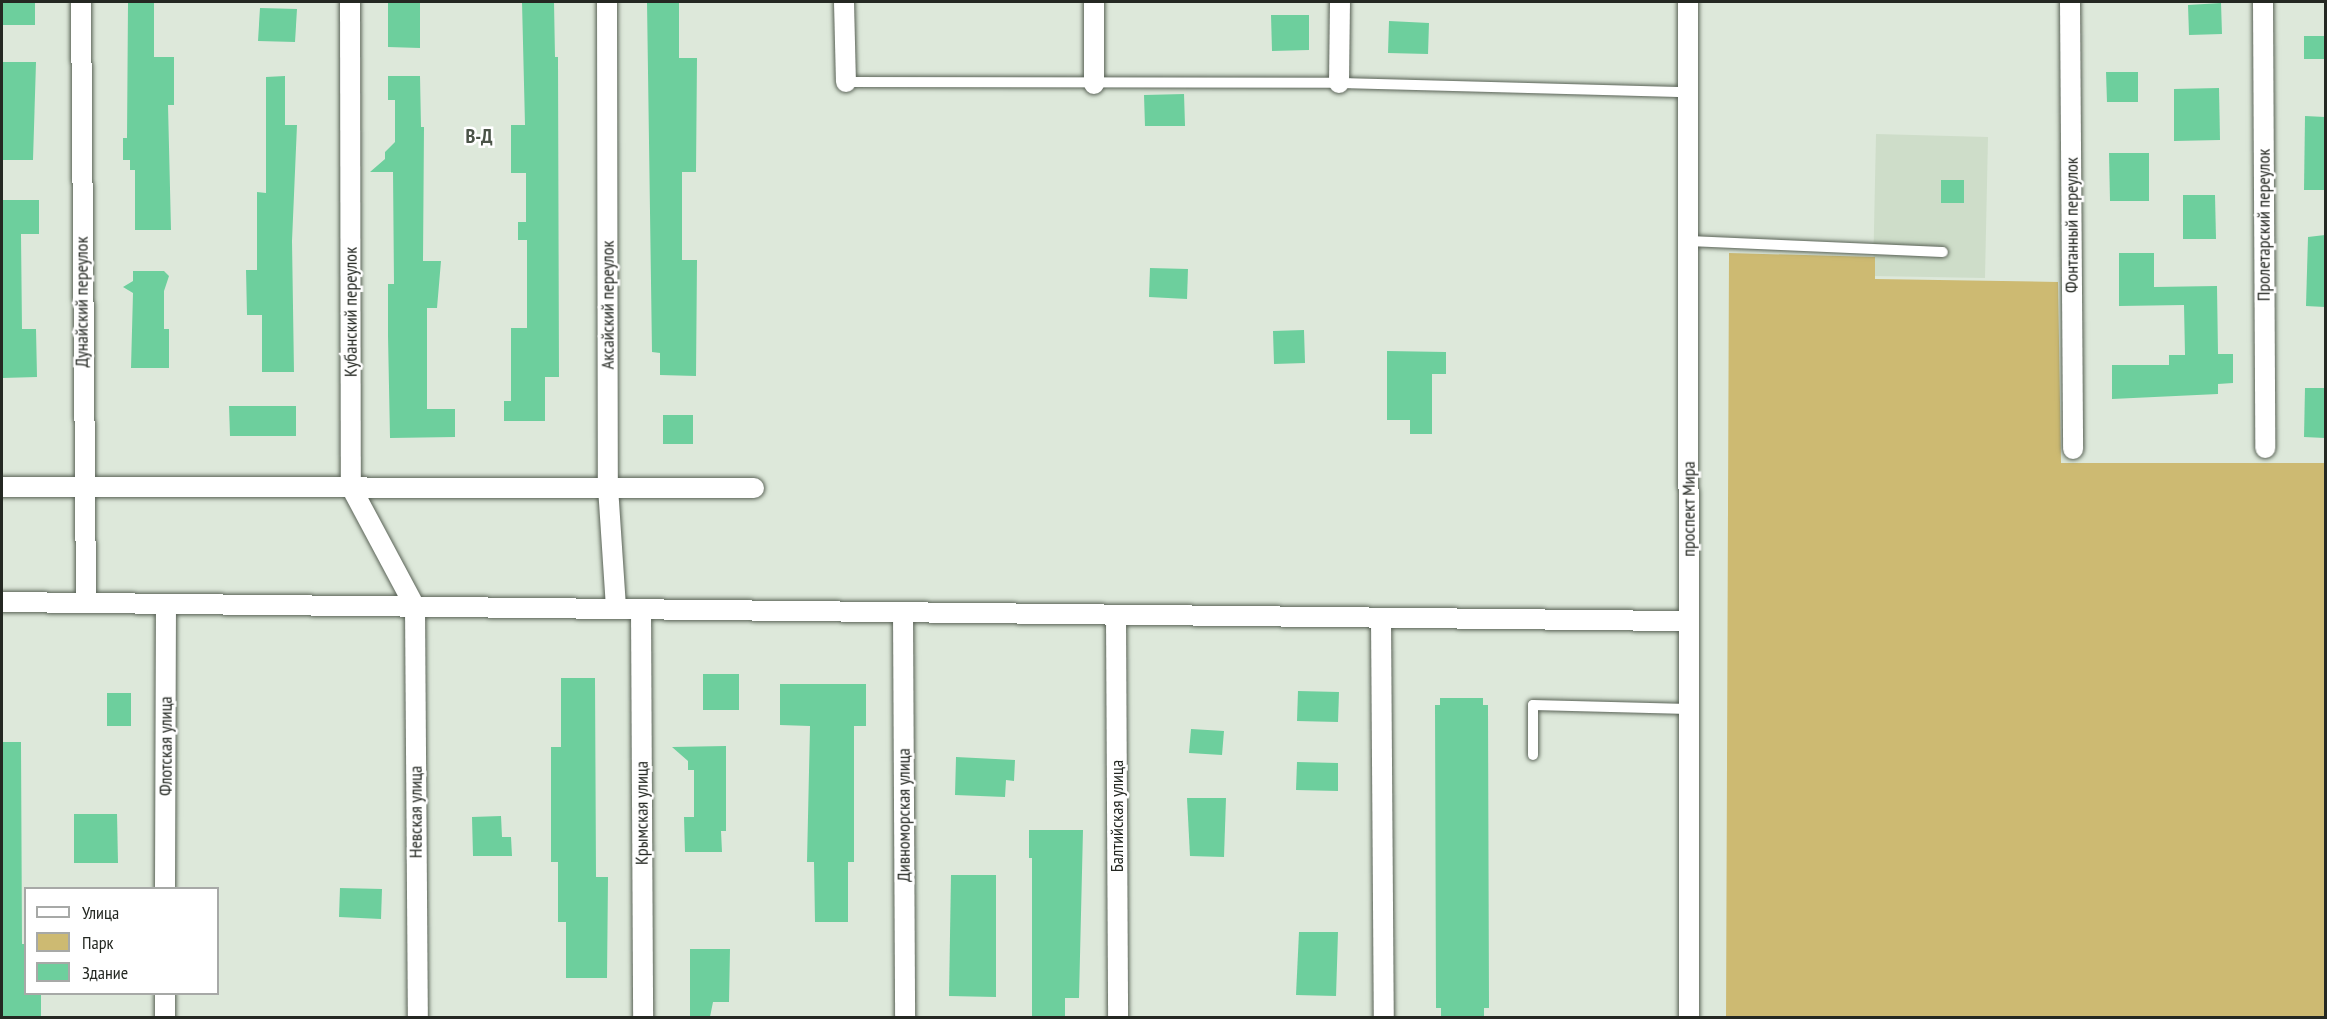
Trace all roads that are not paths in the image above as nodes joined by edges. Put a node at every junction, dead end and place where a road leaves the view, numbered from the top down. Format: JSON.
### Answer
{"nodes":[{"id":1,"x":81,"y":2,"type":"edge"},
{"id":2,"x":350,"y":2,"type":"edge"},
{"id":3,"x":607,"y":2,"type":"edge"},
{"id":4,"x":844,"y":2,"type":"edge"},
{"id":5,"x":1094,"y":2,"type":"edge"},
{"id":6,"x":1340,"y":2,"type":"edge"},
{"id":7,"x":1688,"y":2,"type":"edge"},
{"id":8,"x":2070,"y":2,"type":"edge"},
{"id":9,"x":2263,"y":2,"type":"edge"},
{"id":10,"x":846,"y":81,"type":"joint"},
{"id":11,"x":1094,"y":84,"type":"junction"},
{"id":12,"x":1339,"y":84,"type":"junction"},
{"id":13,"x":1688,"y":92,"type":"junction"},
{"id":14,"x":1689,"y":241,"type":"junction"},
{"id":15,"x":1943,"y":252,"type":"dead end"},
{"id":16,"x":2265,"y":448,"type":"dead end"},
{"id":17,"x":2073,"y":449,"type":"dead end"},
{"id":18,"x":2,"y":487,"type":"edge"},
{"id":19,"x":83,"y":487,"type":"junction"},
{"id":20,"x":351,"y":487,"type":"junction"},
{"id":21,"x":608,"y":487,"type":"junction"},
{"id":22,"x":754,"y":488,"type":"dead end"},
{"id":23,"x":2,"y":602,"type":"edge"},
{"id":24,"x":86,"y":603,"type":"junction"},
{"id":25,"x":166,"y":604,"type":"junction"},
{"id":26,"x":415,"y":607,"type":"junction"},
{"id":27,"x":616,"y":609,"type":"junction"},
{"id":28,"x":641,"y":609,"type":"junction"},
{"id":29,"x":903,"y":612,"type":"junction"},
{"id":30,"x":1116,"y":615,"type":"junction"},
{"id":31,"x":1382,"y":618,"type":"junction"},
{"id":32,"x":1689,"y":621,"type":"junction"},
{"id":33,"x":1689,"y":709,"type":"junction"},
{"id":34,"x":1533,"y":755,"type":"dead end"},
{"id":35,"x":165,"y":887,"type":"edge"},
{"id":36,"x":165,"y":995,"type":"edge"},
{"id":37,"x":165,"y":1017,"type":"edge"},
{"id":38,"x":418,"y":1017,"type":"edge"},
{"id":39,"x":643,"y":1017,"type":"edge"},
{"id":40,"x":905,"y":1017,"type":"edge"},
{"id":41,"x":1118,"y":1017,"type":"edge"},
{"id":42,"x":1384,"y":1017,"type":"edge"},
{"id":43,"x":1689,"y":1017,"type":"edge"}],
"edges":[{"from":1,"to":19,"type":"street","name":"Дунайский переулок"},
{"from":2,"to":20,"type":"street","name":"Кубанский переулок"},
{"from":3,"to":21,"type":"street","name":"Аксайский переулок"},
{"from":4,"to":10,"type":"street"},
{"from":5,"to":11,"type":"street"},
{"from":6,"to":12,"type":"street"},
{"from":7,"to":13,"type":"street","name":"проспект Мира"},
{"from":8,"to":17,"type":"street","name":"Фонтанный переулок"},
{"from":9,"to":16,"type":"street","name":"Пролетарский переулок"},
{"from":10,"to":11,"type":"lane"},
{"from":11,"to":12,"type":"lane"},
{"from":12,"to":13,"type":"lane"},
{"from":13,"to":14,"type":"street","name":"проспект Мира"},
{"from":14,"to":15,"type":"lane"},
{"from":14,"to":32,"type":"street","name":"проспект Мира"},
{"from":18,"to":19,"type":"street"},
{"from":19,"to":20,"type":"street"},
{"from":19,"to":24,"type":"street","name":"Дунайский переулок"},
{"from":20,"to":21,"type":"street"},
{"from":20,"to":26,"type":"street","name":"Кубанский переулок"},
{"from":21,"to":22,"type":"street"},
{"from":21,"to":27,"type":"street","name":"Аксайский переулок"},
{"from":23,"to":24,"type":"street"},
{"from":24,"to":25,"type":"street"},
{"from":25,"to":26,"type":"street"},
{"from":25,"to":35,"type":"street","name":"Флотская улица"},
{"from":26,"to":27,"type":"street"},
{"from":26,"to":38,"type":"street","name":"Невская улица"},
{"from":27,"to":28,"type":"street"},
{"from":28,"to":29,"type":"street"},
{"from":28,"to":39,"type":"street","name":"Крымская улица"},
{"from":29,"to":30,"type":"street"},
{"from":29,"to":40,"type":"street","name":"Дивноморская улица"},
{"from":30,"to":31,"type":"street"},
{"from":30,"to":41,"type":"street","name":"Балтийская улица"},
{"from":31,"to":32,"type":"street"},
{"from":31,"to":42,"type":"street"},
{"from":32,"to":33,"type":"street","name":"проспект Мира"},
{"from":33,"to":34,"type":"lane"},
{"from":33,"to":43,"type":"street","name":"проспект Мира"},
{"from":36,"to":37,"type":"street"}]}
